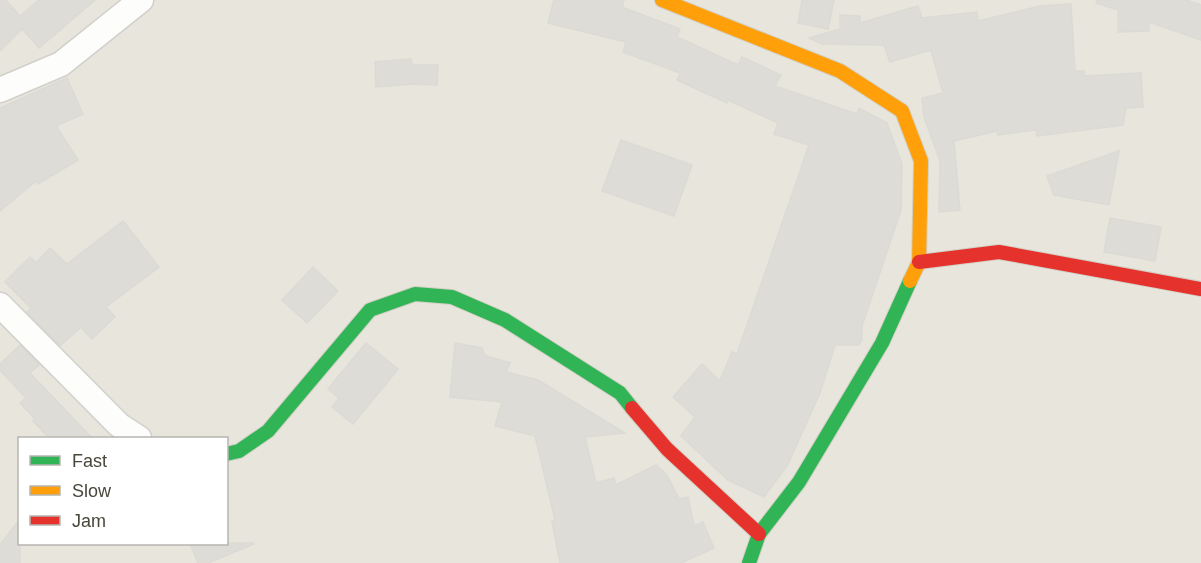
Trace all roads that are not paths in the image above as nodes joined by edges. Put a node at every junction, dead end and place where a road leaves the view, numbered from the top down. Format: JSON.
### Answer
{"nodes":[{"id":1,"x":141,"y":0,"type":"edge"},
{"id":2,"x":662,"y":0,"type":"edge"},
{"id":3,"x":0,"y":90,"type":"edge"},
{"id":4,"x":919,"y":262,"type":"junction"},
{"id":5,"x":1201,"y":289,"type":"edge"},
{"id":6,"x":0,"y":306,"type":"edge"},
{"id":7,"x":137,"y":437,"type":"edge"},
{"id":8,"x":228,"y":454,"type":"edge"},
{"id":9,"x":759,"y":534,"type":"junction"},
{"id":10,"x":748,"y":563,"type":"edge"}],
"edges":[{"from":1,"to":3,"type":"street"},
{"from":2,"to":4,"type":"street"},
{"from":4,"to":5,"type":"street"},
{"from":4,"to":9,"type":"street"},
{"from":6,"to":7,"type":"street"},
{"from":8,"to":9,"type":"street"},
{"from":9,"to":10,"type":"street"}]}
